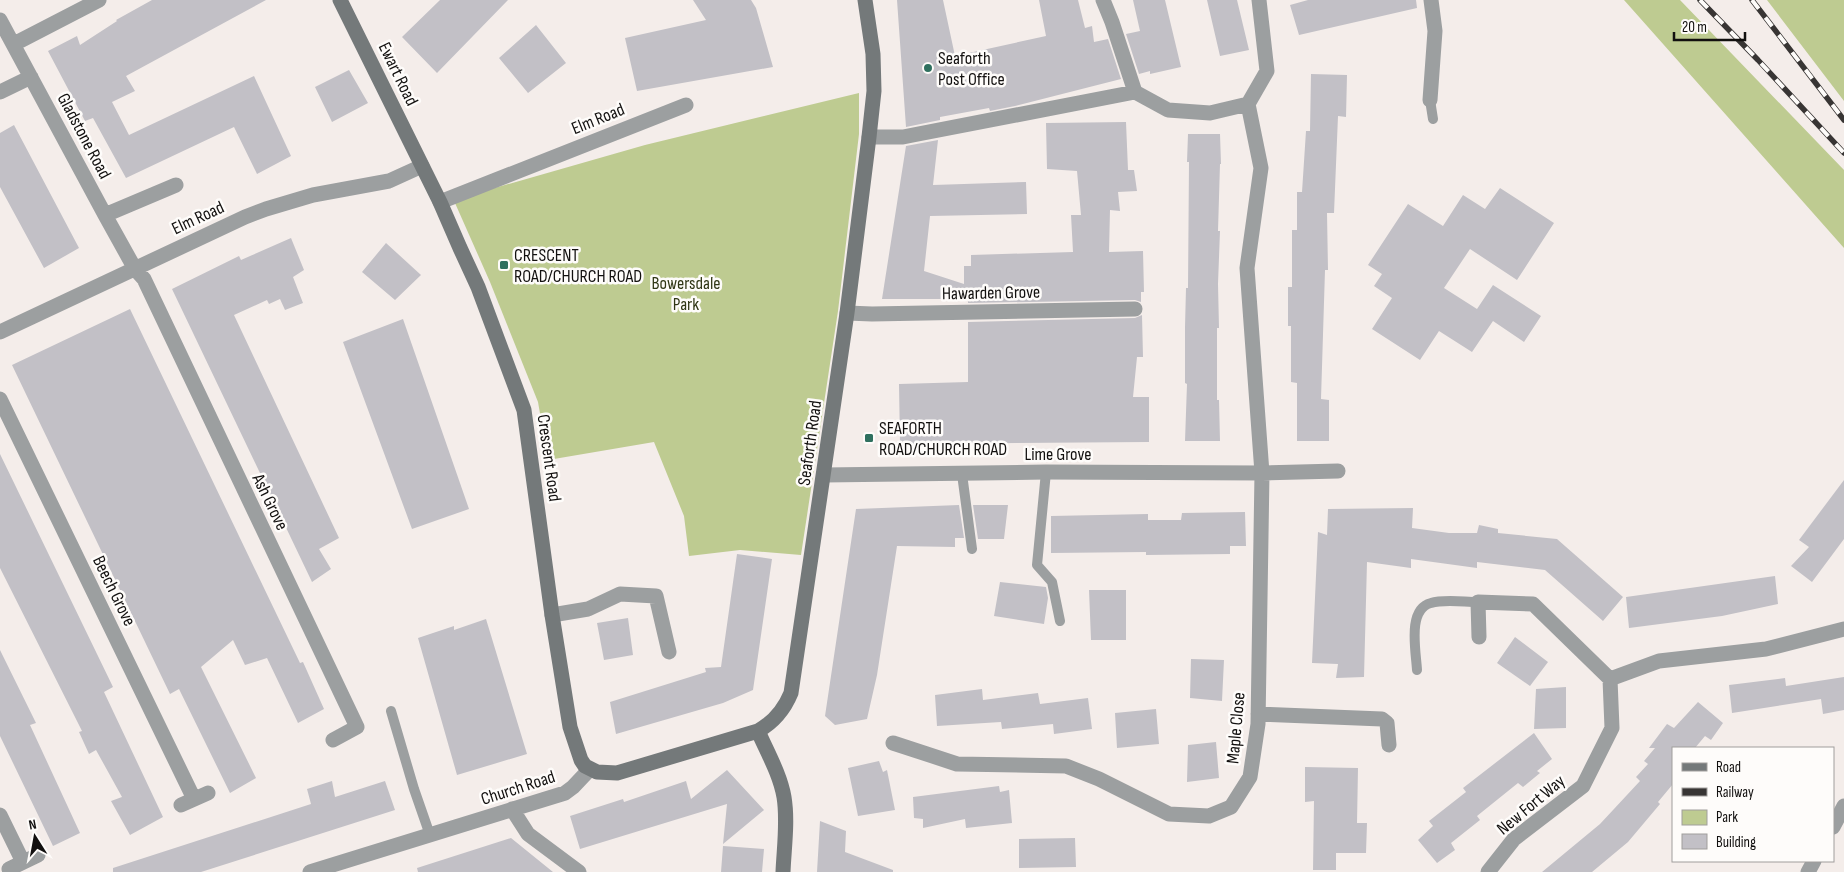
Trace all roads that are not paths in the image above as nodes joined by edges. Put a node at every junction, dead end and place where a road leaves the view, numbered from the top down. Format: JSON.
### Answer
{"nodes":[{"id":1,"x":99,"y":0,"type":"edge"},
{"id":2,"x":340,"y":0,"type":"edge"},
{"id":3,"x":865,"y":0,"type":"edge"},
{"id":4,"x":1103,"y":0,"type":"edge"},
{"id":5,"x":1259,"y":0,"type":"edge"},
{"id":6,"x":1431,"y":0,"type":"edge"},
{"id":7,"x":0,"y":20,"type":"edge"},
{"id":8,"x":14,"y":44,"type":"junction"},
{"id":9,"x":31,"y":77,"type":"junction"},
{"id":10,"x":0,"y":92,"type":"edge"},
{"id":11,"x":1135,"y":92,"type":"junction"},
{"id":12,"x":1430,"y":100,"type":"joint"},
{"id":13,"x":1248,"y":104,"type":"junction"},
{"id":14,"x":686,"y":105,"type":"dead end"},
{"id":15,"x":1434,"y":119,"type":"dead end"},
{"id":16,"x":869,"y":137,"type":"junction"},
{"id":17,"x":422,"y":166,"type":"junction"},
{"id":18,"x":176,"y":185,"type":"dead end"},
{"id":19,"x":440,"y":202,"type":"junction"},
{"id":20,"x":105,"y":215,"type":"junction"},
{"id":21,"x":135,"y":269,"type":"junction"},
{"id":22,"x":1135,"y":309,"type":"dead end"},
{"id":23,"x":847,"y":313,"type":"junction"},
{"id":24,"x":0,"y":332,"type":"edge"},
{"id":25,"x":0,"y":399,"type":"edge"},
{"id":26,"x":1338,"y":471,"type":"dead end"},
{"id":27,"x":1046,"y":472,"type":"junction"},
{"id":28,"x":1262,"y":473,"type":"junction"},
{"id":29,"x":962,"y":474,"type":"junction"},
{"id":30,"x":824,"y":475,"type":"junction"},
{"id":31,"x":972,"y":549,"type":"dead end"},
{"id":32,"x":1478,"y":602,"type":"junction"},
{"id":33,"x":552,"y":615,"type":"junction"},
{"id":34,"x":1060,"y":621,"type":"dead end"},
{"id":35,"x":1844,"y":629,"type":"edge"},
{"id":36,"x":1479,"y":637,"type":"dead end"},
{"id":37,"x":669,"y":652,"type":"dead end"},
{"id":38,"x":1417,"y":670,"type":"dead end"},
{"id":39,"x":1610,"y":678,"type":"junction"},
{"id":40,"x":391,"y":711,"type":"dead end"},
{"id":41,"x":1258,"y":714,"type":"junction"},
{"id":42,"x":758,"y":732,"type":"junction"},
{"id":43,"x":333,"y":740,"type":"dead end"},
{"id":44,"x":893,"y":743,"type":"dead end"},
{"id":45,"x":1389,"y":745,"type":"dead end"},
{"id":46,"x":590,"y":769,"type":"junction"},
{"id":47,"x":208,"y":793,"type":"dead end"},
{"id":48,"x":1844,"y":806,"type":"edge"},
{"id":49,"x":512,"y":809,"type":"junction"},
{"id":50,"x":0,"y":815,"type":"edge"},
{"id":51,"x":1834,"y":825,"type":"edge"},
{"id":52,"x":430,"y":835,"type":"junction"},
{"id":53,"x":38,"y":855,"type":"dead end"},
{"id":54,"x":23,"y":862,"type":"junction"},
{"id":55,"x":344,"y":867,"type":"edge"},
{"id":56,"x":8,"y":869,"type":"dead end"},
{"id":57,"x":310,"y":872,"type":"edge"},
{"id":58,"x":579,"y":872,"type":"edge"},
{"id":59,"x":783,"y":872,"type":"edge"},
{"id":60,"x":1488,"y":872,"type":"edge"}],
"edges":[{"from":1,"to":8,"type":"street"},
{"from":2,"to":17,"type":"main road","name":"Ewart Road"},
{"from":3,"to":16,"type":"main road","name":"Seaforth Road"},
{"from":4,"to":11,"type":"street"},
{"from":5,"to":13,"type":"street"},
{"from":6,"to":12,"type":"street"},
{"from":7,"to":8,"type":"street","name":"Gladstone Road"},
{"from":8,"to":9,"type":"street","name":"Gladstone Road"},
{"from":9,"to":10,"type":"street"},
{"from":9,"to":20,"type":"street","name":"Gladstone Road"},
{"from":11,"to":13,"type":"street"},
{"from":11,"to":16,"type":"street"},
{"from":12,"to":15,"type":"lane"},
{"from":13,"to":28,"type":"street"},
{"from":14,"to":19,"type":"street","name":"Elm Road"},
{"from":16,"to":23,"type":"main road","name":"Seaforth Road"},
{"from":17,"to":19,"type":"main road","name":"Crescent Road"},
{"from":17,"to":21,"type":"street","name":"Elm Road"},
{"from":18,"to":20,"type":"street"},
{"from":19,"to":33,"type":"main road","name":"Crescent Road"},
{"from":20,"to":21,"type":"street","name":"Gladstone Road"},
{"from":21,"to":24,"type":"street","name":"Elm Road"},
{"from":21,"to":43,"type":"street","name":"Ash Grove"},
{"from":22,"to":23,"type":"street","name":"Hawarden Grove"},
{"from":23,"to":30,"type":"main road","name":"Seaforth Road"},
{"from":25,"to":47,"type":"street","name":"Beech Grove"},
{"from":26,"to":28,"type":"street","name":"Lime Grove"},
{"from":27,"to":28,"type":"street","name":"Lime Grove"},
{"from":27,"to":29,"type":"street","name":"Lime Grove"},
{"from":27,"to":34,"type":"lane"},
{"from":28,"to":41,"type":"street","name":"Maple Close"},
{"from":29,"to":30,"type":"street","name":"Lime Grove"},
{"from":29,"to":31,"type":"lane"},
{"from":30,"to":42,"type":"main road","name":"Seaforth Road"},
{"from":32,"to":36,"type":"street"},
{"from":32,"to":38,"type":"lane"},
{"from":32,"to":39,"type":"street"},
{"from":33,"to":37,"type":"street"},
{"from":33,"to":46,"type":"main road","name":"Crescent Road"},
{"from":35,"to":39,"type":"street"},
{"from":39,"to":60,"type":"street","name":"New Fort Way"},
{"from":40,"to":52,"type":"lane"},
{"from":41,"to":44,"type":"street","name":"Maple Close"},
{"from":41,"to":45,"type":"street"},
{"from":42,"to":46,"type":"main road"},
{"from":42,"to":59,"type":"main road"},
{"from":46,"to":49,"type":"street","name":"Church Road"},
{"from":48,"to":51,"type":"street"},
{"from":49,"to":52,"type":"street","name":"Church Road"},
{"from":49,"to":58,"type":"street"},
{"from":50,"to":54,"type":"street"},
{"from":52,"to":55,"type":"street","name":"Church Road"},
{"from":53,"to":54,"type":"street"},
{"from":54,"to":56,"type":"street"},
{"from":55,"to":57,"type":"street","name":"Church Road"}]}
